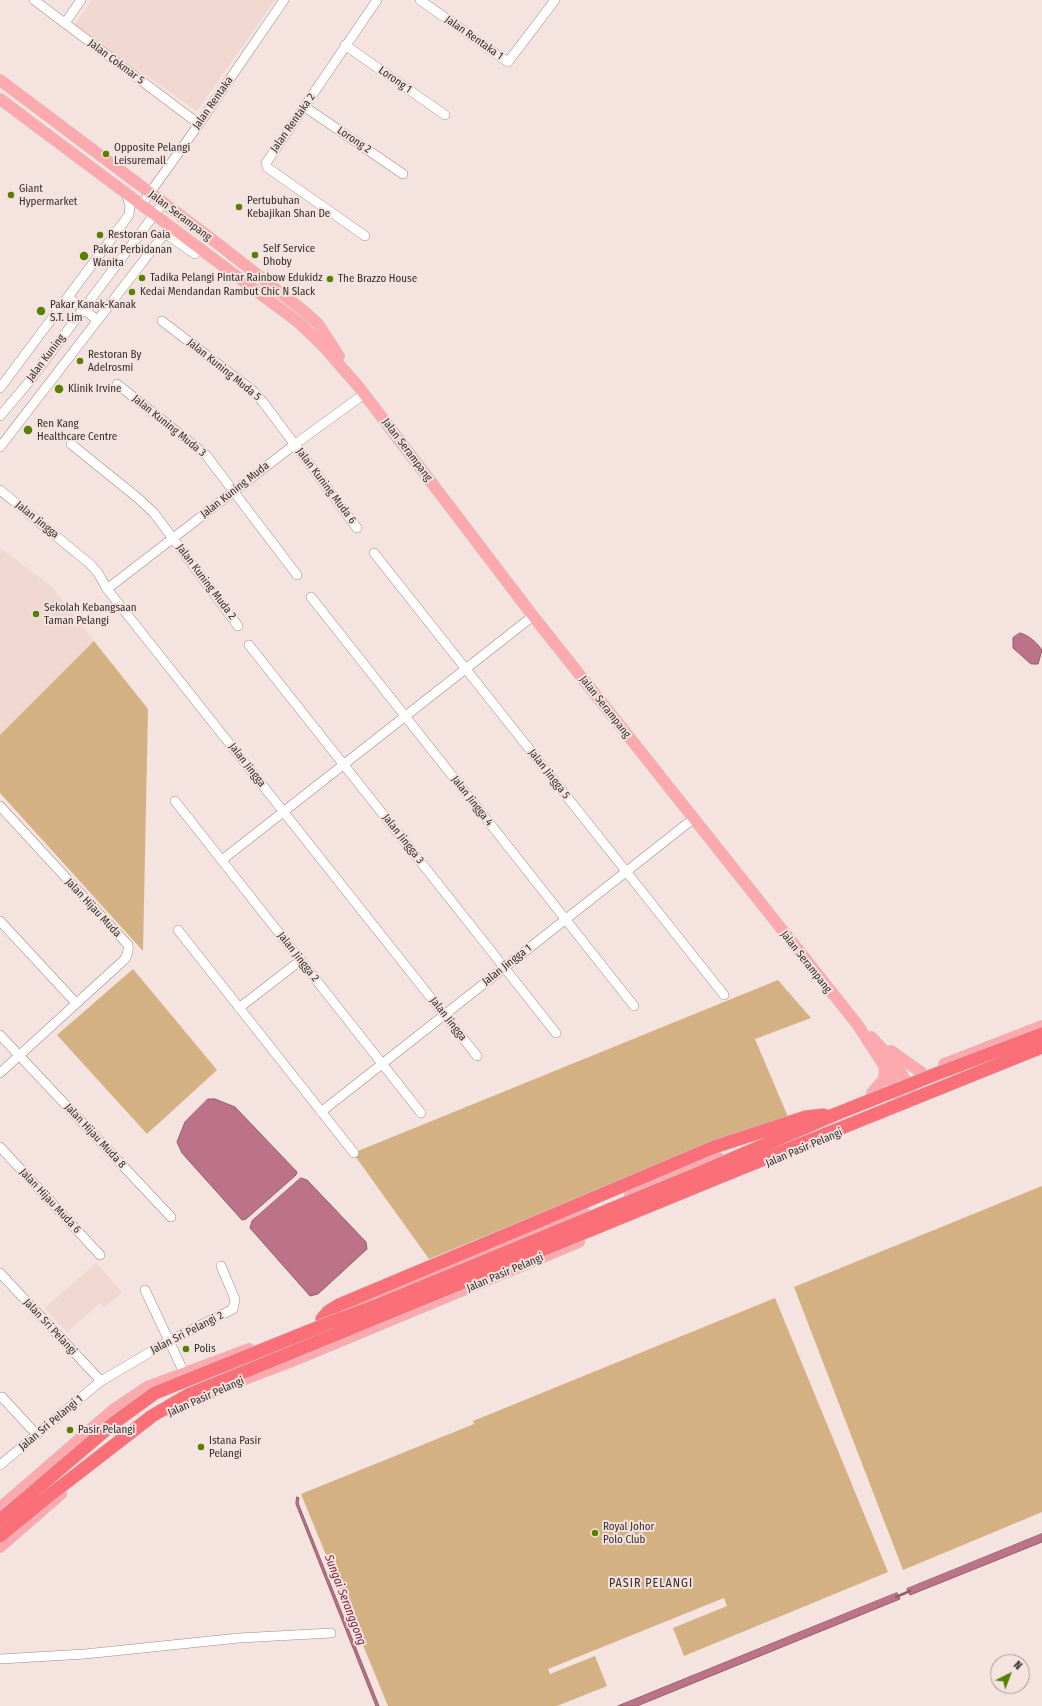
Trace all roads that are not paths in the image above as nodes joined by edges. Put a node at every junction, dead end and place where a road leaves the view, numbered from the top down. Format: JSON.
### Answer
{"nodes":[{"id":1,"x":34,"y":0,"type":"edge"},
{"id":2,"x":81,"y":0,"type":"edge"},
{"id":3,"x":284,"y":0,"type":"edge"},
{"id":4,"x":377,"y":0,"type":"edge"},
{"id":5,"x":556,"y":0,"type":"edge"},
{"id":6,"x":423,"y":1,"type":"edge"},
{"id":7,"x":65,"y":23,"type":"junction"},
{"id":8,"x":345,"y":45,"type":"junction"},
{"id":9,"x":0,"y":80,"type":"edge"},
{"id":10,"x":0,"y":99,"type":"edge"},
{"id":11,"x":305,"y":107,"type":"junction"},
{"id":12,"x":445,"y":115,"type":"dead end"},
{"id":13,"x":199,"y":124,"type":"junction"},
{"id":14,"x":403,"y":174,"type":"dead end"},
{"id":15,"x":124,"y":190,"type":"junction"},
{"id":16,"x":150,"y":193,"type":"junction"},
{"id":17,"x":163,"y":203,"type":"junction"},
{"id":18,"x":142,"y":204,"type":"junction"},
{"id":19,"x":155,"y":214,"type":"junction"},
{"id":20,"x":365,"y":236,"type":"dead end"},
{"id":21,"x":195,"y":254,"type":"dead end"},
{"id":22,"x":68,"y":297,"type":"junction"},
{"id":23,"x":84,"y":309,"type":"junction"},
{"id":24,"x":97,"y":320,"type":"junction"},
{"id":25,"x":162,"y":321,"type":"dead end"},
{"id":26,"x":28,"y":383,"type":"junction"},
{"id":27,"x":117,"y":384,"type":"dead end"},
{"id":28,"x":0,"y":388,"type":"edge"},
{"id":29,"x":361,"y":390,"type":"junction"},
{"id":30,"x":42,"y":394,"type":"junction"},
{"id":31,"x":0,"y":416,"type":"edge"},
{"id":32,"x":71,"y":444,"type":"dead end"},
{"id":33,"x":294,"y":445,"type":"junction"},
{"id":34,"x":0,"y":447,"type":"edge"},
{"id":35,"x":0,"y":490,"type":"edge"},
{"id":36,"x":233,"y":492,"type":"junction"},
{"id":37,"x":357,"y":528,"type":"dead end"},
{"id":38,"x":173,"y":538,"type":"junction"},
{"id":39,"x":374,"y":553,"type":"dead end"},
{"id":40,"x":297,"y":575,"type":"dead end"},
{"id":41,"x":107,"y":589,"type":"junction"},
{"id":42,"x":311,"y":597,"type":"dead end"},
{"id":43,"x":533,"y":616,"type":"junction"},
{"id":44,"x":238,"y":626,"type":"dead end"},
{"id":45,"x":249,"y":645,"type":"dead end"},
{"id":46,"x":465,"y":669,"type":"junction"},
{"id":47,"x":405,"y":716,"type":"junction"},
{"id":48,"x":343,"y":765,"type":"junction"},
{"id":49,"x":175,"y":801,"type":"dead end"},
{"id":50,"x":0,"y":806,"type":"edge"},
{"id":51,"x":284,"y":812,"type":"junction"},
{"id":52,"x":693,"y":819,"type":"junction"},
{"id":53,"x":222,"y":860,"type":"junction"},
{"id":54,"x":626,"y":872,"type":"junction"},
{"id":55,"x":566,"y":919,"type":"junction"},
{"id":56,"x":0,"y":921,"type":"edge"},
{"id":57,"x":178,"y":930,"type":"dead end"},
{"id":58,"x":301,"y":960,"type":"junction"},
{"id":59,"x":504,"y":968,"type":"junction"},
{"id":60,"x":724,"y":995,"type":"dead end"},
{"id":61,"x":76,"y":1003,"type":"junction"},
{"id":62,"x":634,"y":1006,"type":"dead end"},
{"id":63,"x":240,"y":1008,"type":"junction"},
{"id":64,"x":444,"y":1015,"type":"junction"},
{"id":65,"x":857,"y":1024,"type":"junction"},
{"id":66,"x":1042,"y":1026,"type":"edge"},
{"id":67,"x":556,"y":1034,"type":"dead end"},
{"id":68,"x":1042,"y":1034,"type":"edge"},
{"id":69,"x":0,"y":1035,"type":"edge"},
{"id":70,"x":878,"y":1044,"type":"junction"},
{"id":71,"x":1042,"y":1047,"type":"edge"},
{"id":72,"x":1042,"y":1052,"type":"edge"},
{"id":73,"x":19,"y":1055,"type":"junction"},
{"id":74,"x":477,"y":1056,"type":"dead end"},
{"id":75,"x":382,"y":1064,"type":"junction"},
{"id":76,"x":886,"y":1067,"type":"junction"},
{"id":77,"x":0,"y":1073,"type":"edge"},
{"id":78,"x":922,"y":1073,"type":"junction"},
{"id":79,"x":906,"y":1079,"type":"junction"},
{"id":80,"x":895,"y":1084,"type":"junction"},
{"id":81,"x":872,"y":1093,"type":"junction"},
{"id":82,"x":916,"y":1099,"type":"junction"},
{"id":83,"x":903,"y":1104,"type":"junction"},
{"id":84,"x":321,"y":1112,"type":"junction"},
{"id":85,"x":422,"y":1113,"type":"dead end"},
{"id":86,"x":836,"y":1114,"type":"junction"},
{"id":87,"x":0,"y":1147,"type":"edge"},
{"id":88,"x":354,"y":1153,"type":"dead end"},
{"id":89,"x":170,"y":1217,"type":"dead end"},
{"id":90,"x":100,"y":1255,"type":"dead end"},
{"id":91,"x":221,"y":1266,"type":"dead end"},
{"id":92,"x":0,"y":1273,"type":"edge"},
{"id":93,"x":145,"y":1290,"type":"dead end"},
{"id":94,"x":322,"y":1319,"type":"junction"},
{"id":95,"x":168,"y":1341,"type":"junction"},
{"id":96,"x":185,"y":1373,"type":"junction"},
{"id":97,"x":101,"y":1381,"type":"junction"},
{"id":98,"x":2,"y":1397,"type":"dead end"},
{"id":99,"x":197,"y":1399,"type":"junction"},
{"id":100,"x":37,"y":1435,"type":"junction"},
{"id":101,"x":0,"y":1465,"type":"edge"},
{"id":102,"x":0,"y":1508,"type":"edge"},
{"id":103,"x":0,"y":1520,"type":"edge"},
{"id":104,"x":0,"y":1536,"type":"edge"},
{"id":105,"x":0,"y":1548,"type":"edge"},
{"id":106,"x":330,"y":1633,"type":"dead end"},
{"id":107,"x":0,"y":1659,"type":"edge"}],
"edges":[{"from":1,"to":7,"type":"street","name":"Jalan Cokmar 5"},
{"from":2,"to":7,"type":"street"},
{"from":3,"to":13,"type":"street","name":"Jalan Rentaka"},
{"from":4,"to":8,"type":"street","name":"Jalan Rentaka 2"},
{"from":5,"to":6,"type":"street","name":"Jalan Rentaka 1"},
{"from":7,"to":13,"type":"street","name":"Jalan Cokmar 5"},
{"from":8,"to":11,"type":"street","name":"Jalan Rentaka 2"},
{"from":8,"to":12,"type":"street","name":"Lorong 1"},
{"from":9,"to":16,"type":"main road","name":"Jalan Serampang"},
{"from":10,"to":15,"type":"main road","name":"Jalan Serampang"},
{"from":11,"to":14,"type":"street","name":"Lorong 2"},
{"from":11,"to":20,"type":"street","name":"Jalan Rentaka 2"},
{"from":13,"to":16,"type":"street","name":"Jalan Rentaka"},
{"from":15,"to":18,"type":"main road","name":"Jalan Serampang"},
{"from":15,"to":22,"type":"street"},
{"from":16,"to":17,"type":"main road","name":"Jalan Serampang"},
{"from":16,"to":18,"type":"street","name":"Jalan Rentaka"},
{"from":17,"to":19,"type":"street","name":"Jalan Kuning"},
{"from":17,"to":29,"type":"main road","name":"Jalan Serampang"},
{"from":18,"to":19,"type":"main road","name":"Jalan Serampang"},
{"from":19,"to":23,"type":"street","name":"Jalan Kuning"},
{"from":19,"to":29,"type":"main road","name":"Jalan Serampang"},
{"from":21,"to":24,"type":"street"},
{"from":22,"to":23,"type":"street"},
{"from":22,"to":28,"type":"street"},
{"from":23,"to":24,"type":"street"},
{"from":23,"to":26,"type":"street","name":"Jalan Kuning"},
{"from":24,"to":30,"type":"street"},
{"from":25,"to":33,"type":"street","name":"Jalan Kuning Muda 5"},
{"from":26,"to":30,"type":"street"},
{"from":26,"to":31,"type":"street","name":"Jalan Kuning"},
{"from":27,"to":36,"type":"street","name":"Jalan Kuning Muda 3"},
{"from":29,"to":33,"type":"street","name":"Jalan Kuning Muda"},
{"from":29,"to":43,"type":"main road","name":"Jalan Serampang"},
{"from":30,"to":34,"type":"street"},
{"from":32,"to":38,"type":"street","name":"Jalan Kuning Muda 2"},
{"from":33,"to":36,"type":"street","name":"Jalan Kuning Muda"},
{"from":33,"to":37,"type":"street","name":"Jalan Kuning Muda 6"},
{"from":35,"to":41,"type":"street","name":"Jalan Jingga"},
{"from":36,"to":38,"type":"street","name":"Jalan Kuning Muda"},
{"from":36,"to":40,"type":"street","name":"Jalan Kuning Muda 3"},
{"from":38,"to":41,"type":"street","name":"Jalan Kuning Muda"},
{"from":38,"to":44,"type":"street","name":"Jalan Kuning Muda 2"},
{"from":39,"to":46,"type":"street","name":"Jalan Jingga 5"},
{"from":41,"to":51,"type":"street","name":"Jalan Jingga"},
{"from":42,"to":47,"type":"street","name":"Jalan Jingga 4"},
{"from":43,"to":46,"type":"street"},
{"from":43,"to":52,"type":"main road","name":"Jalan Serampang"},
{"from":45,"to":48,"type":"street","name":"Jalan Jingga 3"},
{"from":46,"to":47,"type":"street"},
{"from":46,"to":54,"type":"street","name":"Jalan Jingga 5"},
{"from":47,"to":48,"type":"street"},
{"from":47,"to":55,"type":"street","name":"Jalan Jingga 4"},
{"from":48,"to":51,"type":"street"},
{"from":48,"to":59,"type":"street","name":"Jalan Jingga 3"},
{"from":49,"to":53,"type":"street","name":"Jalan Jingga 2"},
{"from":50,"to":61,"type":"street","name":"Jalan Hijau Muda"},
{"from":51,"to":53,"type":"street"},
{"from":51,"to":64,"type":"street","name":"Jalan Jingga"},
{"from":52,"to":54,"type":"street","name":"Jalan Jingga 1"},
{"from":52,"to":65,"type":"main road","name":"Jalan Serampang"},
{"from":53,"to":58,"type":"street","name":"Jalan Jingga 2"},
{"from":54,"to":55,"type":"street","name":"Jalan Jingga 1"},
{"from":54,"to":60,"type":"street","name":"Jalan Jingga 5"},
{"from":55,"to":59,"type":"street","name":"Jalan Jingga 1"},
{"from":55,"to":62,"type":"street","name":"Jalan Jingga 4"},
{"from":56,"to":61,"type":"street"},
{"from":57,"to":63,"type":"street"},
{"from":58,"to":63,"type":"street"},
{"from":58,"to":75,"type":"street","name":"Jalan Jingga 2"},
{"from":59,"to":64,"type":"street","name":"Jalan Jingga 1"},
{"from":59,"to":67,"type":"street","name":"Jalan Jingga 3"},
{"from":61,"to":73,"type":"street","name":"Jalan Hijau Muda"},
{"from":63,"to":84,"type":"street"},
{"from":64,"to":74,"type":"street","name":"Jalan Jingga"},
{"from":64,"to":75,"type":"street","name":"Jalan Jingga 1"},
{"from":65,"to":70,"type":"main road","name":"Jalan Serampang"},
{"from":65,"to":76,"type":"main road","name":"Jalan Serampang"},
{"from":66,"to":78,"type":"main road"},
{"from":68,"to":86,"type":"highway","bridge":true},
{"from":69,"to":73,"type":"street","name":"Jalan Hijau Muda 8"},
{"from":70,"to":78,"type":"main road"},
{"from":70,"to":79,"type":"main road","name":"Jalan Serampang"},
{"from":71,"to":104,"type":"highway","bridge":true},
{"from":72,"to":82,"type":"main road","name":"Jalan Pasir Pelangi"},
{"from":73,"to":77,"type":"street","name":"Jalan Hijau Muda"},
{"from":73,"to":89,"type":"street","name":"Jalan Hijau Muda 8"},
{"from":75,"to":84,"type":"street","name":"Jalan Jingga 1"},
{"from":75,"to":85,"type":"street","name":"Jalan Jingga 2"},
{"from":76,"to":80,"type":"main road","name":"Jalan Serampang"},
{"from":76,"to":81,"type":"main road"},
{"from":78,"to":79,"type":"main road"},
{"from":79,"to":80,"type":"main road"},
{"from":79,"to":82,"type":"main road","name":"Jalan Serampang"},
{"from":80,"to":81,"type":"main road"},
{"from":80,"to":83,"type":"main road","name":"Jalan Serampang"},
{"from":81,"to":94,"type":"main road"},
{"from":82,"to":83,"type":"main road","name":"Jalan Pasir Pelangi"},
{"from":83,"to":99,"type":"main road","name":"Jalan Pasir Pelangi"},
{"from":84,"to":88,"type":"street"},
{"from":86,"to":94,"type":"highway","bridge":true},
{"from":86,"to":103,"type":"highway","bridge":true},
{"from":87,"to":90,"type":"street","name":"Jalan Hijau Muda 6"},
{"from":91,"to":95,"type":"street","name":"Jalan Sri Pelangi 2"},
{"from":92,"to":97,"type":"street","name":"Jalan Sri Pelangi"},
{"from":93,"to":95,"type":"street"},
{"from":94,"to":96,"type":"main road"},
{"from":95,"to":96,"type":"street"},
{"from":95,"to":97,"type":"street","name":"Jalan Sri Pelangi 2"},
{"from":96,"to":99,"type":"street"},
{"from":96,"to":102,"type":"main road"},
{"from":97,"to":100,"type":"street","name":"Jalan Sri Pelangi 1"},
{"from":98,"to":100,"type":"street"},
{"from":99,"to":105,"type":"main road","name":"Jalan Pasir Pelangi"},
{"from":100,"to":101,"type":"street","name":"Jalan Sri Pelangi 1"},
{"from":106,"to":107,"type":"street"}]}
